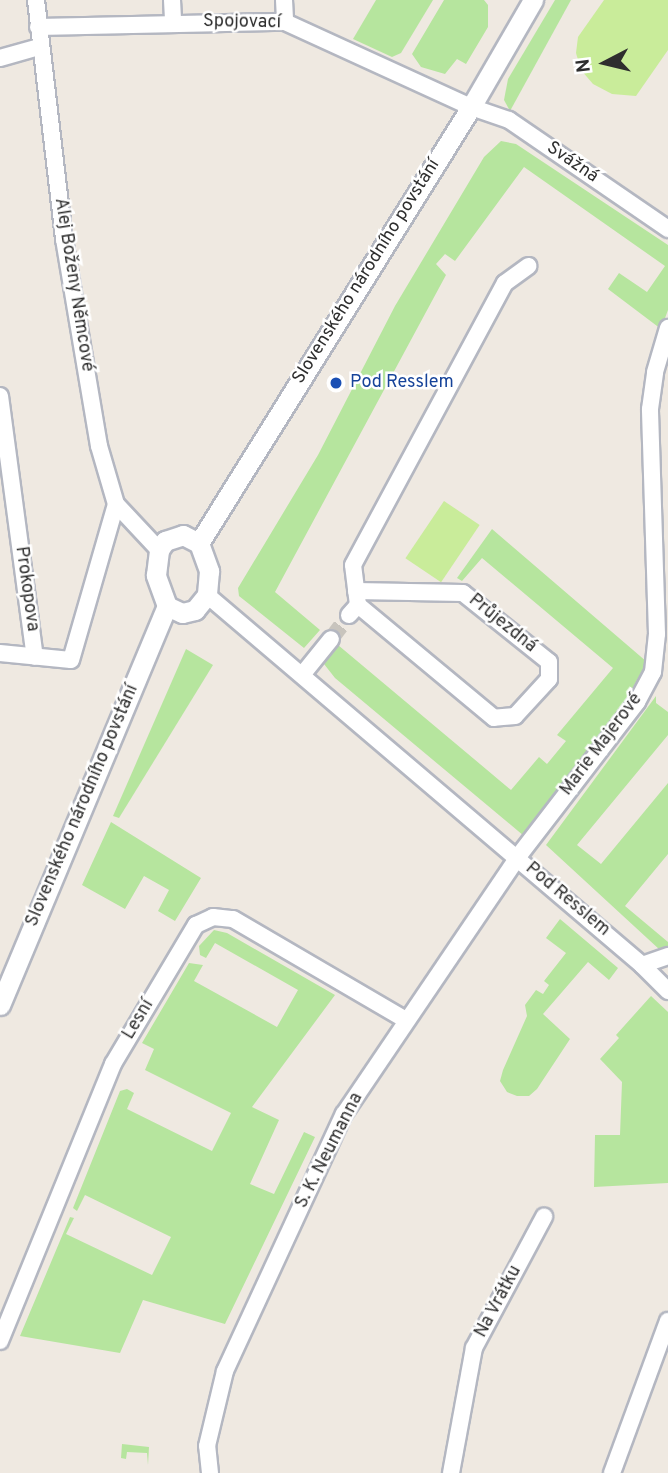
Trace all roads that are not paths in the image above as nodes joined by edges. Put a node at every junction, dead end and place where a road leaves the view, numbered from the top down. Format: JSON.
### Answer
{"nodes":[{"id":1,"x":36,"y":0,"type":"edge"},
{"id":2,"x":172,"y":0,"type":"edge"},
{"id":3,"x":284,"y":0,"type":"edge"},
{"id":4,"x":533,"y":0,"type":"edge"},
{"id":5,"x":173,"y":22,"type":"junction"},
{"id":6,"x":285,"y":22,"type":"junction"},
{"id":7,"x":38,"y":27,"type":"junction"},
{"id":8,"x":39,"y":47,"type":"junction"},
{"id":9,"x":0,"y":58,"type":"edge"},
{"id":10,"x":471,"y":107,"type":"junction"},
{"id":11,"x":668,"y":229,"type":"edge"},
{"id":12,"x":528,"y":266,"type":"dead end"},
{"id":13,"x":668,"y":328,"type":"edge"},
{"id":14,"x":0,"y":396,"type":"edge"},
{"id":15,"x":116,"y":504,"type":"junction"},
{"id":16,"x":199,"y":543,"type":"junction"},
{"id":17,"x":159,"y":550,"type":"junction"},
{"id":18,"x":207,"y":595,"type":"junction"},
{"id":19,"x":354,"y":604,"type":"junction"},
{"id":20,"x":167,"y":606,"type":"junction"},
{"id":21,"x":331,"y":639,"type":"tunnel mouth"},
{"id":22,"x":0,"y":653,"type":"edge"},
{"id":23,"x":35,"y":657,"type":"junction"},
{"id":24,"x":302,"y":675,"type":"junction"},
{"id":25,"x":517,"y":858,"type":"junction"},
{"id":26,"x":668,"y":956,"type":"edge"},
{"id":27,"x":642,"y":965,"type":"junction"},
{"id":28,"x":668,"y":992,"type":"edge"},
{"id":29,"x":0,"y":1005,"type":"edge"},
{"id":30,"x":406,"y":1020,"type":"junction"},
{"id":31,"x":544,"y":1217,"type":"dead end"},
{"id":32,"x":668,"y":1321,"type":"edge"},
{"id":33,"x":0,"y":1341,"type":"edge"},
{"id":34,"x":210,"y":1473,"type":"edge"},
{"id":35,"x":451,"y":1473,"type":"edge"},
{"id":36,"x":612,"y":1473,"type":"edge"}],
"edges":[{"from":1,"to":7,"type":"street","name":"Alej Boženy Němcové"},
{"from":2,"to":5,"type":"street"},
{"from":3,"to":6,"type":"street"},
{"from":4,"to":10,"type":"street","name":"Slovenského národního povstání"},
{"from":5,"to":6,"type":"street","name":"Spojovací"},
{"from":5,"to":7,"type":"street","name":"Spojovací"},
{"from":6,"to":10,"type":"street","name":"Spojovací"},
{"from":7,"to":8,"type":"street","name":"Alej Boženy Němcové"},
{"from":8,"to":9,"type":"street"},
{"from":8,"to":15,"type":"street","name":"Alej Boženy Němcové"},
{"from":10,"to":11,"type":"street","name":"Svážná"},
{"from":10,"to":16,"type":"street","name":"Slovenského národního povstání"},
{"from":12,"to":19,"type":"street"},
{"from":13,"to":25,"type":"street","name":"Marie Majerové"},
{"from":14,"to":23,"type":"street","name":"Prokopova"},
{"from":15,"to":17,"type":"street","name":"Alej Boženy Němcové"},
{"from":15,"to":23,"type":"street","name":"Prokopova"},
{"from":16,"to":17,"type":"street"},
{"from":16,"to":18,"type":"street"},
{"from":17,"to":20,"type":"street"},
{"from":18,"to":20,"type":"street"},
{"from":18,"to":24,"type":"street","name":"Pod Resslem"},
{"from":19,"to":19,"type":"street","name":"Průjezdná"},
{"from":20,"to":29,"type":"street","name":"Slovenského národního povstání"},
{"from":21,"to":24,"type":"street"},
{"from":22,"to":23,"type":"street","name":"Prokopova"},
{"from":24,"to":25,"type":"street","name":"Pod Resslem"},
{"from":25,"to":27,"type":"street","name":"Pod Resslem"},
{"from":25,"to":30,"type":"street","name":"S. K. Neumanna"},
{"from":26,"to":27,"type":"street"},
{"from":27,"to":28,"type":"street","name":"Pod Resslem"},
{"from":30,"to":33,"type":"street","name":"Lesní"},
{"from":30,"to":34,"type":"street","name":"S. K. Neumanna"},
{"from":31,"to":35,"type":"street","name":"Na Vrátku"},
{"from":32,"to":36,"type":"street"}]}
